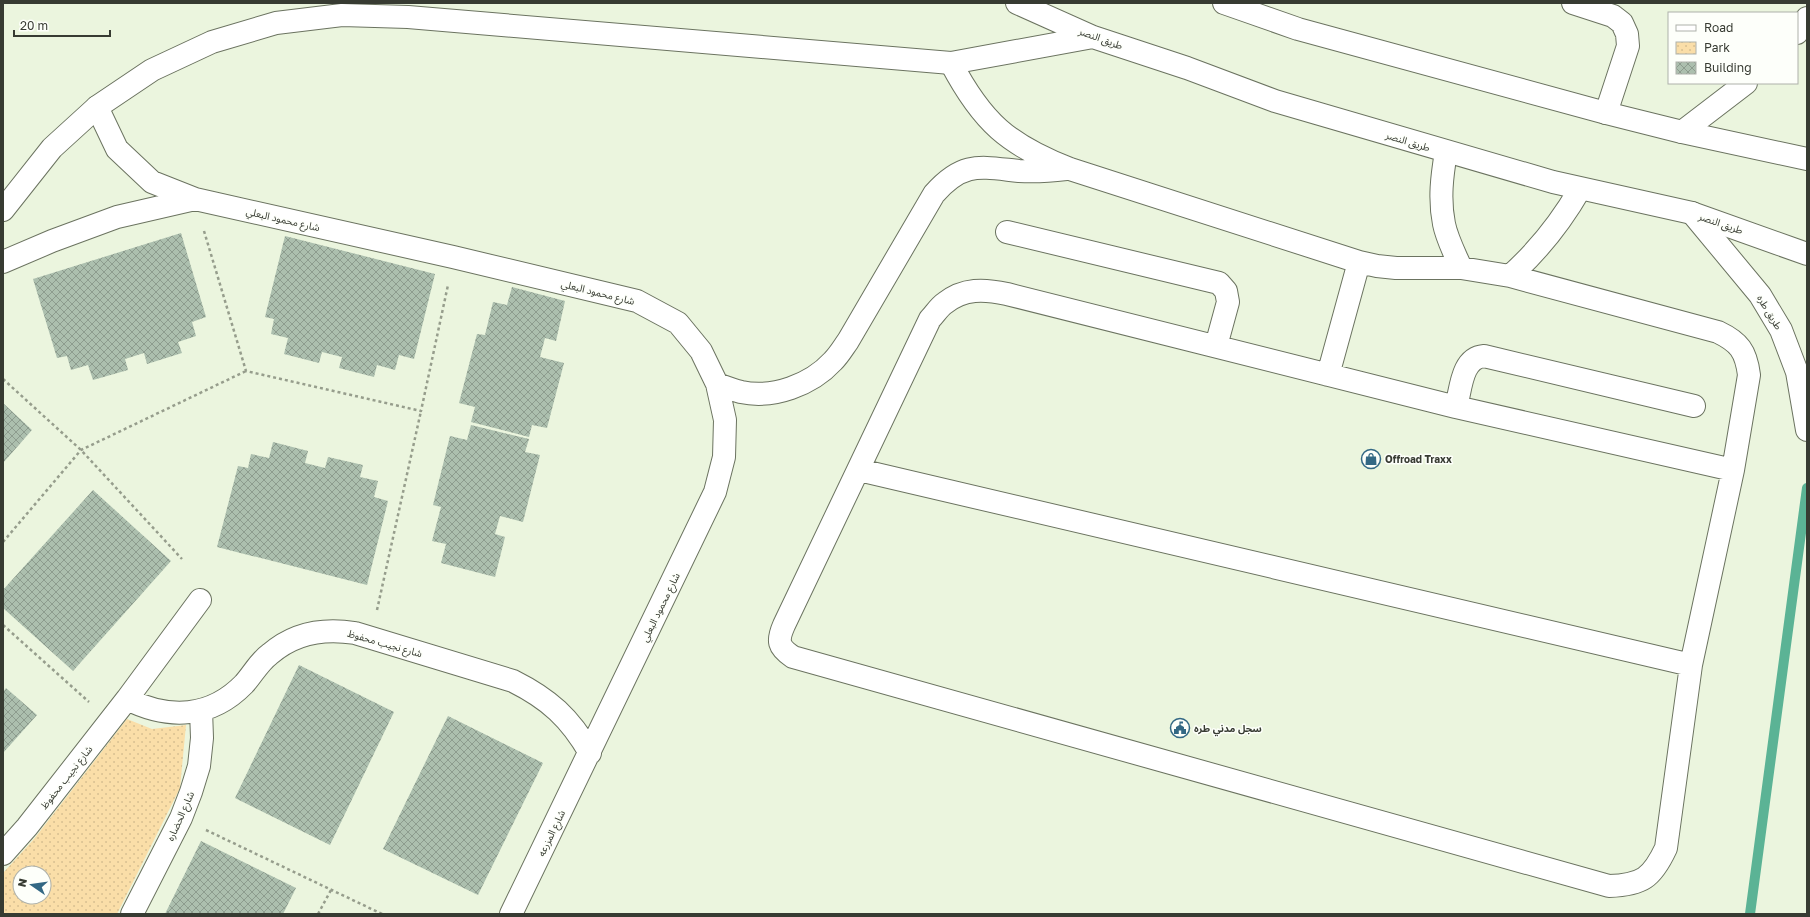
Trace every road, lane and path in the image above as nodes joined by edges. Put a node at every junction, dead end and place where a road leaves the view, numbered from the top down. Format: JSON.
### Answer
{"nodes":[{"id":1,"x":1017,"y":3,"type":"edge"},
{"id":2,"x":1224,"y":3,"type":"edge"},
{"id":3,"x":1573,"y":3,"type":"edge"},
{"id":4,"x":1807,"y":18,"type":"edge"},
{"id":5,"x":1798,"y":32,"type":"edge"},
{"id":6,"x":1094,"y":37,"type":"junction"},
{"id":7,"x":951,"y":63,"type":"junction"},
{"id":8,"x":1745,"y":84,"type":"edge"},
{"id":9,"x":97,"y":107,"type":"junction"},
{"id":10,"x":1606,"y":113,"type":"junction"},
{"id":11,"x":1682,"y":132,"type":"junction"},
{"id":12,"x":1446,"y":152,"type":"junction"},
{"id":13,"x":1807,"y":159,"type":"edge"},
{"id":14,"x":1070,"y":169,"type":"junction"},
{"id":15,"x":1580,"y":189,"type":"junction"},
{"id":16,"x":195,"y":199,"type":"junction"},
{"id":17,"x":3,"y":210,"type":"edge"},
{"id":18,"x":1692,"y":213,"type":"junction"},
{"id":19,"x":1007,"y":232,"type":"dead end"},
{"id":20,"x":1807,"y":254,"type":"edge"},
{"id":21,"x":453,"y":257,"type":"junction"},
{"id":22,"x":3,"y":262,"type":"edge"},
{"id":23,"x":1359,"y":262,"type":"junction"},
{"id":24,"x":1461,"y":268,"type":"junction"},
{"id":25,"x":1510,"y":276,"type":"junction"},
{"id":26,"x":1216,"y":346,"type":"junction"},
{"id":27,"x":246,"y":371,"type":"junction"},
{"id":28,"x":1328,"y":374,"type":"junction"},
{"id":29,"x":3,"y":379,"type":"edge"},
{"id":30,"x":717,"y":384,"type":"junction"},
{"id":31,"x":1694,"y":406,"type":"dead end"},
{"id":32,"x":1456,"y":407,"type":"junction"},
{"id":33,"x":421,"y":411,"type":"junction"},
{"id":34,"x":1807,"y":430,"type":"edge"},
{"id":35,"x":81,"y":450,"type":"junction"},
{"id":36,"x":859,"y":470,"type":"junction"},
{"id":37,"x":1733,"y":470,"type":"junction"},
{"id":38,"x":3,"y":542,"type":"edge"},
{"id":39,"x":182,"y":559,"type":"dead end"},
{"id":40,"x":200,"y":600,"type":"dead end"},
{"id":41,"x":3,"y":625,"type":"edge"},
{"id":42,"x":371,"y":638,"type":"junction"},
{"id":43,"x":1691,"y":665,"type":"junction"},
{"id":44,"x":128,"y":699,"type":"junction"},
{"id":45,"x":201,"y":710,"type":"junction"},
{"id":46,"x":110,"y":720,"type":"junction"},
{"id":47,"x":590,"y":753,"type":"junction"},
{"id":48,"x":181,"y":818,"type":"junction"},
{"id":49,"x":3,"y":854,"type":"edge"},
{"id":50,"x":331,"y":890,"type":"junction"},
{"id":51,"x":132,"y":914,"type":"edge"},
{"id":52,"x":318,"y":914,"type":"edge"},
{"id":53,"x":382,"y":914,"type":"edge"},
{"id":54,"x":511,"y":914,"type":"edge"}],
"edges":[{"from":1,"to":6,"type":"main road","name":"طريق النصر"},
{"from":2,"to":10,"type":"main road"},
{"from":3,"to":10,"type":"main road"},
{"from":4,"to":5,"type":"main road"},
{"from":6,"to":7,"type":"main road"},
{"from":6,"to":12,"type":"main road","name":"طريق النصر"},
{"from":7,"to":9,"type":"main road"},
{"from":7,"to":14,"type":"main road"},
{"from":8,"to":11,"type":"main road"},
{"from":9,"to":16,"type":"main road","name":"شارع محمود البعلي"},
{"from":9,"to":17,"type":"main road"},
{"from":10,"to":11,"type":"main road"},
{"from":11,"to":13,"type":"main road"},
{"from":12,"to":15,"type":"main road","name":"طريق النصر"},
{"from":12,"to":24,"type":"main road"},
{"from":14,"to":23,"type":"main road"},
{"from":14,"to":30,"type":"main road"},
{"from":15,"to":18,"type":"main road","name":"طريق النصر"},
{"from":15,"to":25,"type":"main road"},
{"from":16,"to":21,"type":"main road","name":"شارع محمود البعلي"},
{"from":16,"to":22,"type":"main road","name":"شارع محمود البعلي"},
{"from":16,"to":27,"type":"path"},
{"from":18,"to":20,"type":"main road","name":"طريق النصر"},
{"from":18,"to":34,"type":"main road","name":"طريق طره"},
{"from":19,"to":26,"type":"main road"},
{"from":21,"to":30,"type":"main road","name":"شارع محمود البعلي"},
{"from":21,"to":33,"type":"path"},
{"from":23,"to":24,"type":"main road"},
{"from":23,"to":28,"type":"main road"},
{"from":24,"to":25,"type":"main road"},
{"from":25,"to":37,"type":"main road"},
{"from":26,"to":28,"type":"main road"},
{"from":26,"to":36,"type":"main road"},
{"from":27,"to":33,"type":"path"},
{"from":27,"to":35,"type":"path"},
{"from":28,"to":32,"type":"main road"},
{"from":29,"to":35,"type":"path"},
{"from":30,"to":47,"type":"main road","name":"شارع محمود البعلي"},
{"from":31,"to":32,"type":"main road"},
{"from":32,"to":37,"type":"main road"},
{"from":33,"to":42,"type":"path"},
{"from":35,"to":38,"type":"path"},
{"from":35,"to":39,"type":"path"},
{"from":36,"to":43,"type":"main road"},
{"from":36,"to":43,"type":"main road"},
{"from":37,"to":43,"type":"main road"},
{"from":40,"to":44,"type":"main road","name":"شارع نجيب محفوظ"},
{"from":41,"to":46,"type":"path"},
{"from":42,"to":45,"type":"main road","name":"شارع نجيب محفوظ"},
{"from":42,"to":47,"type":"main road","name":"شارع نجيب محفوظ"},
{"from":44,"to":45,"type":"main road","name":"شارع نجيب محفوظ"},
{"from":44,"to":46,"type":"main road","name":"شارع نجيب محفوظ"},
{"from":45,"to":48,"type":"main road","name":"شارع الحضاره"},
{"from":46,"to":49,"type":"main road","name":"شارع نجيب محفوظ"},
{"from":47,"to":54,"type":"main road","name":"شارع المزرعه"},
{"from":48,"to":50,"type":"path"},
{"from":48,"to":51,"type":"main road","name":"شارع الحضاره"},
{"from":50,"to":52,"type":"path"},
{"from":50,"to":53,"type":"path"}]}
